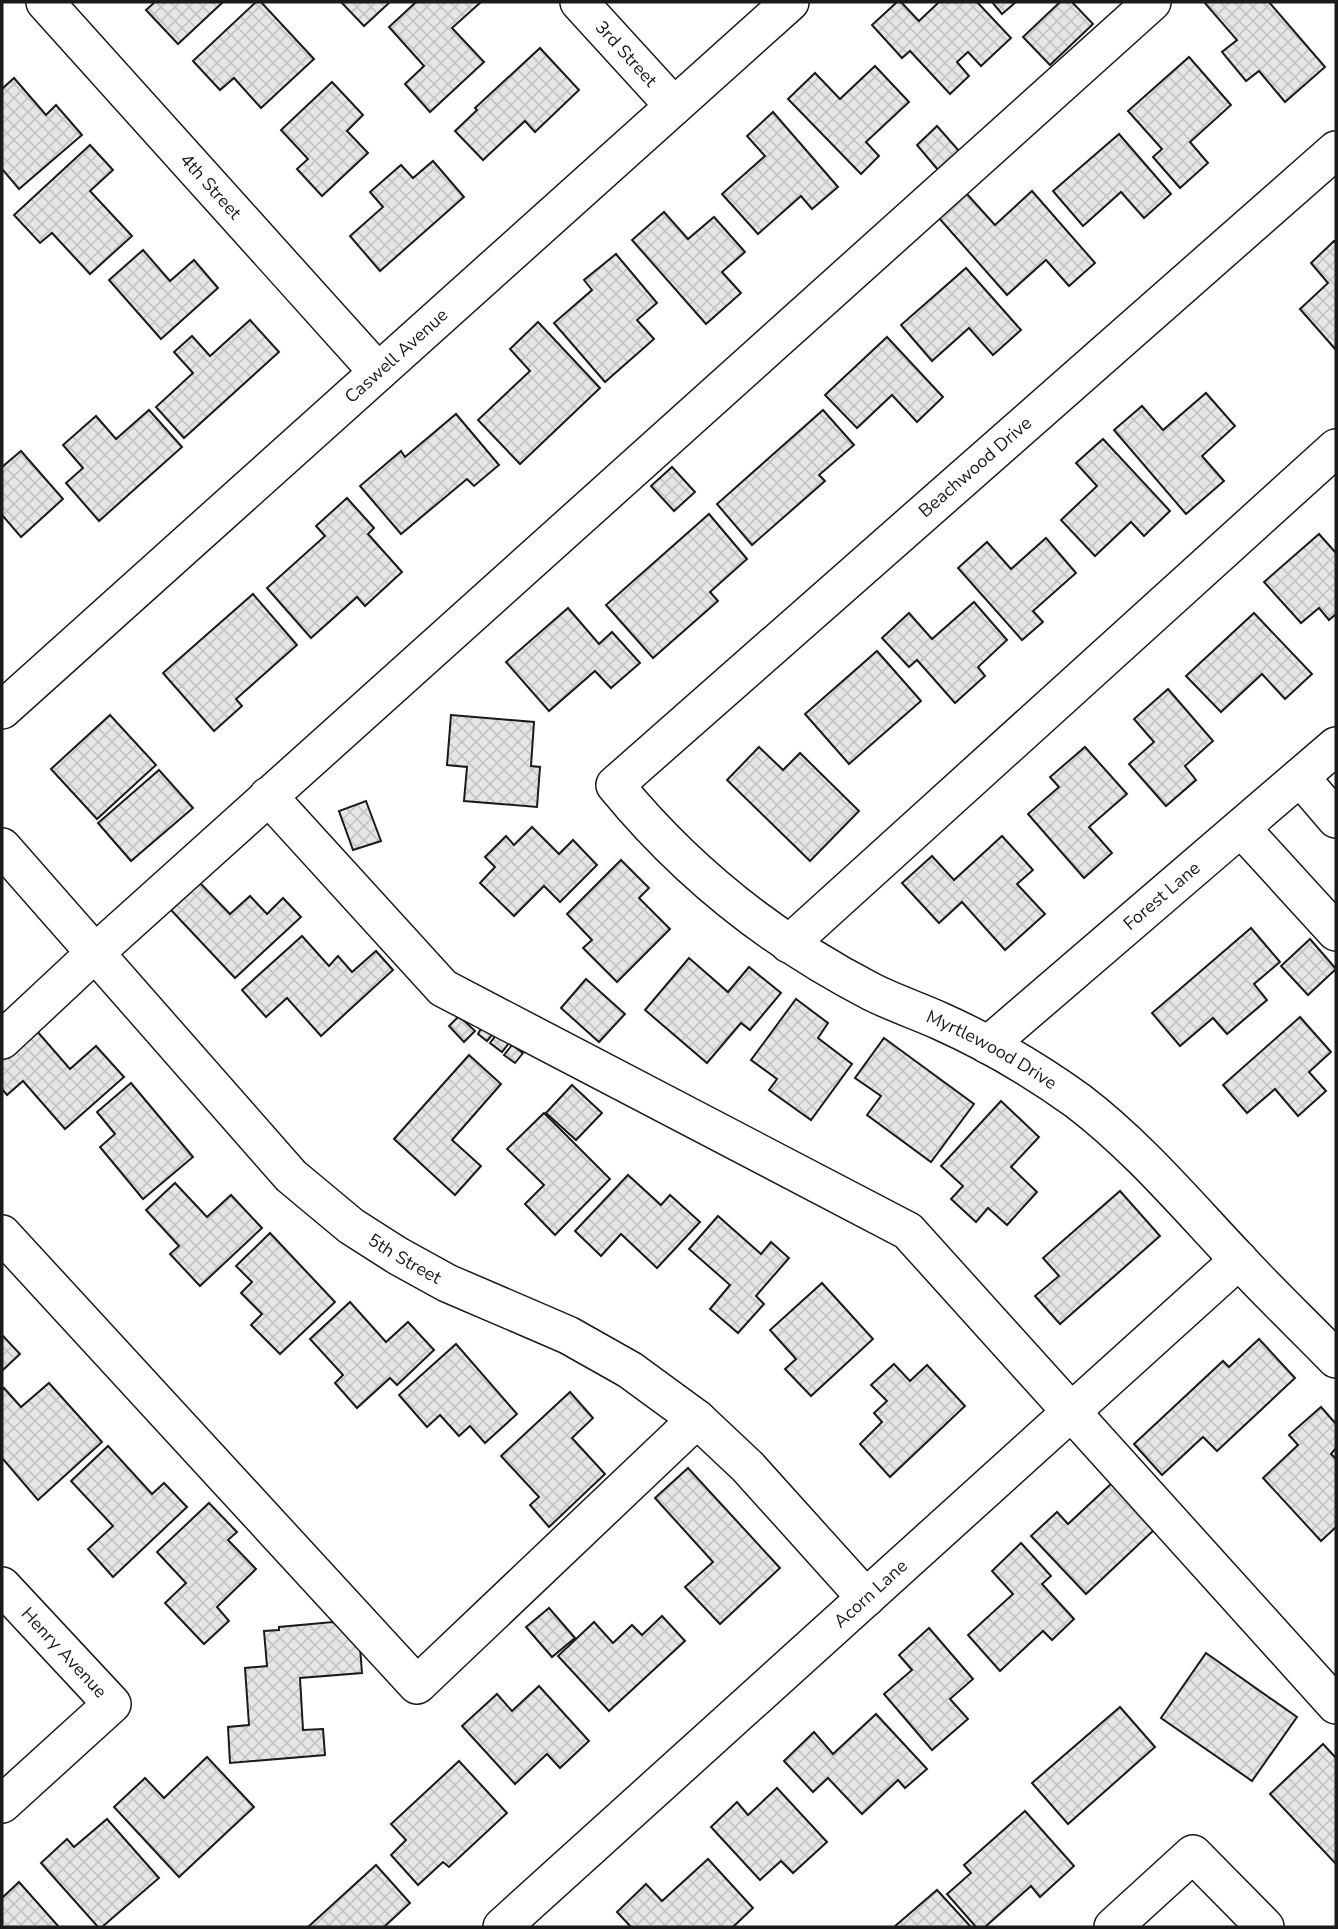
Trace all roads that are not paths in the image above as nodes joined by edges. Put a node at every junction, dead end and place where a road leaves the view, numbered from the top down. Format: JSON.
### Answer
{"nodes":[{"id":1,"x":45,"y":2,"type":"edge"},
{"id":2,"x":579,"y":2,"type":"edge"},
{"id":3,"x":790,"y":2,"type":"edge"},
{"id":4,"x":1152,"y":2,"type":"edge"},
{"id":5,"x":674,"y":106,"type":"junction"},
{"id":6,"x":1336,"y":150,"type":"edge"},
{"id":7,"x":378,"y":372,"type":"junction"},
{"id":8,"x":1336,"y":448,"type":"edge"},
{"id":9,"x":2,"y":710,"type":"edge"},
{"id":10,"x":1336,"y":746,"type":"edge"},
{"id":11,"x":1300,"y":777,"type":"junction"},
{"id":12,"x":615,"y":785,"type":"joint"},
{"id":13,"x":268,"y":796,"type":"junction"},
{"id":14,"x":1336,"y":819,"type":"edge"},
{"id":15,"x":1241,"y":828,"type":"junction"},
{"id":16,"x":2,"y":847,"type":"edge"},
{"id":17,"x":1336,"y":932,"type":"edge"},
{"id":18,"x":789,"y":944,"type":"junction"},
{"id":19,"x":94,"y":953,"type":"junction"},
{"id":20,"x":2,"y":1040,"type":"edge"},
{"id":21,"x":988,"y":1045,"type":"junction"},
{"id":22,"x":2,"y":1234,"type":"edge"},
{"id":23,"x":1239,"y":1261,"type":"junction"},
{"id":24,"x":1336,"y":1359,"type":"edge"},
{"id":25,"x":1070,"y":1413,"type":"junction"},
{"id":26,"x":697,"y":1419,"type":"junction"},
{"id":27,"x":2,"y":1586,"type":"edge"},
{"id":28,"x":866,"y":1598,"type":"junction"},
{"id":29,"x":1336,"y":1704,"type":"edge"},
{"id":30,"x":2,"y":1804,"type":"edge"},
{"id":31,"x":502,"y":1927,"type":"edge"},
{"id":32,"x":1113,"y":1927,"type":"edge"},
{"id":33,"x":1265,"y":1927,"type":"edge"}],
"edges":[{"from":1,"to":7,"type":"street","name":"4th Street"},
{"from":2,"to":5,"type":"street","name":"3rd Street"},
{"from":3,"to":5,"type":"street","name":"Caswell Avenue"},
{"from":4,"to":13,"type":"street"},
{"from":5,"to":7,"type":"street","name":"Caswell Avenue"},
{"from":6,"to":12,"type":"street","name":"Beachwood Drive"},
{"from":7,"to":9,"type":"street","name":"Caswell Avenue"},
{"from":8,"to":18,"type":"street"},
{"from":10,"to":11,"type":"street","name":"Forest Lane"},
{"from":11,"to":14,"type":"street"},
{"from":11,"to":15,"type":"street","name":"Forest Lane"},
{"from":12,"to":18,"type":"street","name":"Myrtlewood Drive"},
{"from":13,"to":19,"type":"street"},
{"from":13,"to":25,"type":"street"},
{"from":15,"to":17,"type":"street"},
{"from":15,"to":21,"type":"street","name":"Forest Lane"},
{"from":16,"to":19,"type":"street","name":"5th Street"},
{"from":18,"to":21,"type":"street","name":"Myrtlewood Drive"},
{"from":19,"to":20,"type":"street"},
{"from":19,"to":26,"type":"street","name":"5th Street"},
{"from":21,"to":23,"type":"street","name":"Myrtlewood Drive"},
{"from":22,"to":26,"type":"street"},
{"from":23,"to":24,"type":"street","name":"Myrtlewood Drive"},
{"from":23,"to":25,"type":"street","name":"Acorn Lane"},
{"from":25,"to":28,"type":"street","name":"Acorn Lane"},
{"from":25,"to":29,"type":"street"},
{"from":26,"to":28,"type":"street","name":"5th Street"},
{"from":27,"to":30,"type":"street","name":"Henry Avenue"},
{"from":28,"to":31,"type":"street","name":"Acorn Lane"},
{"from":32,"to":33,"type":"street"}]}
